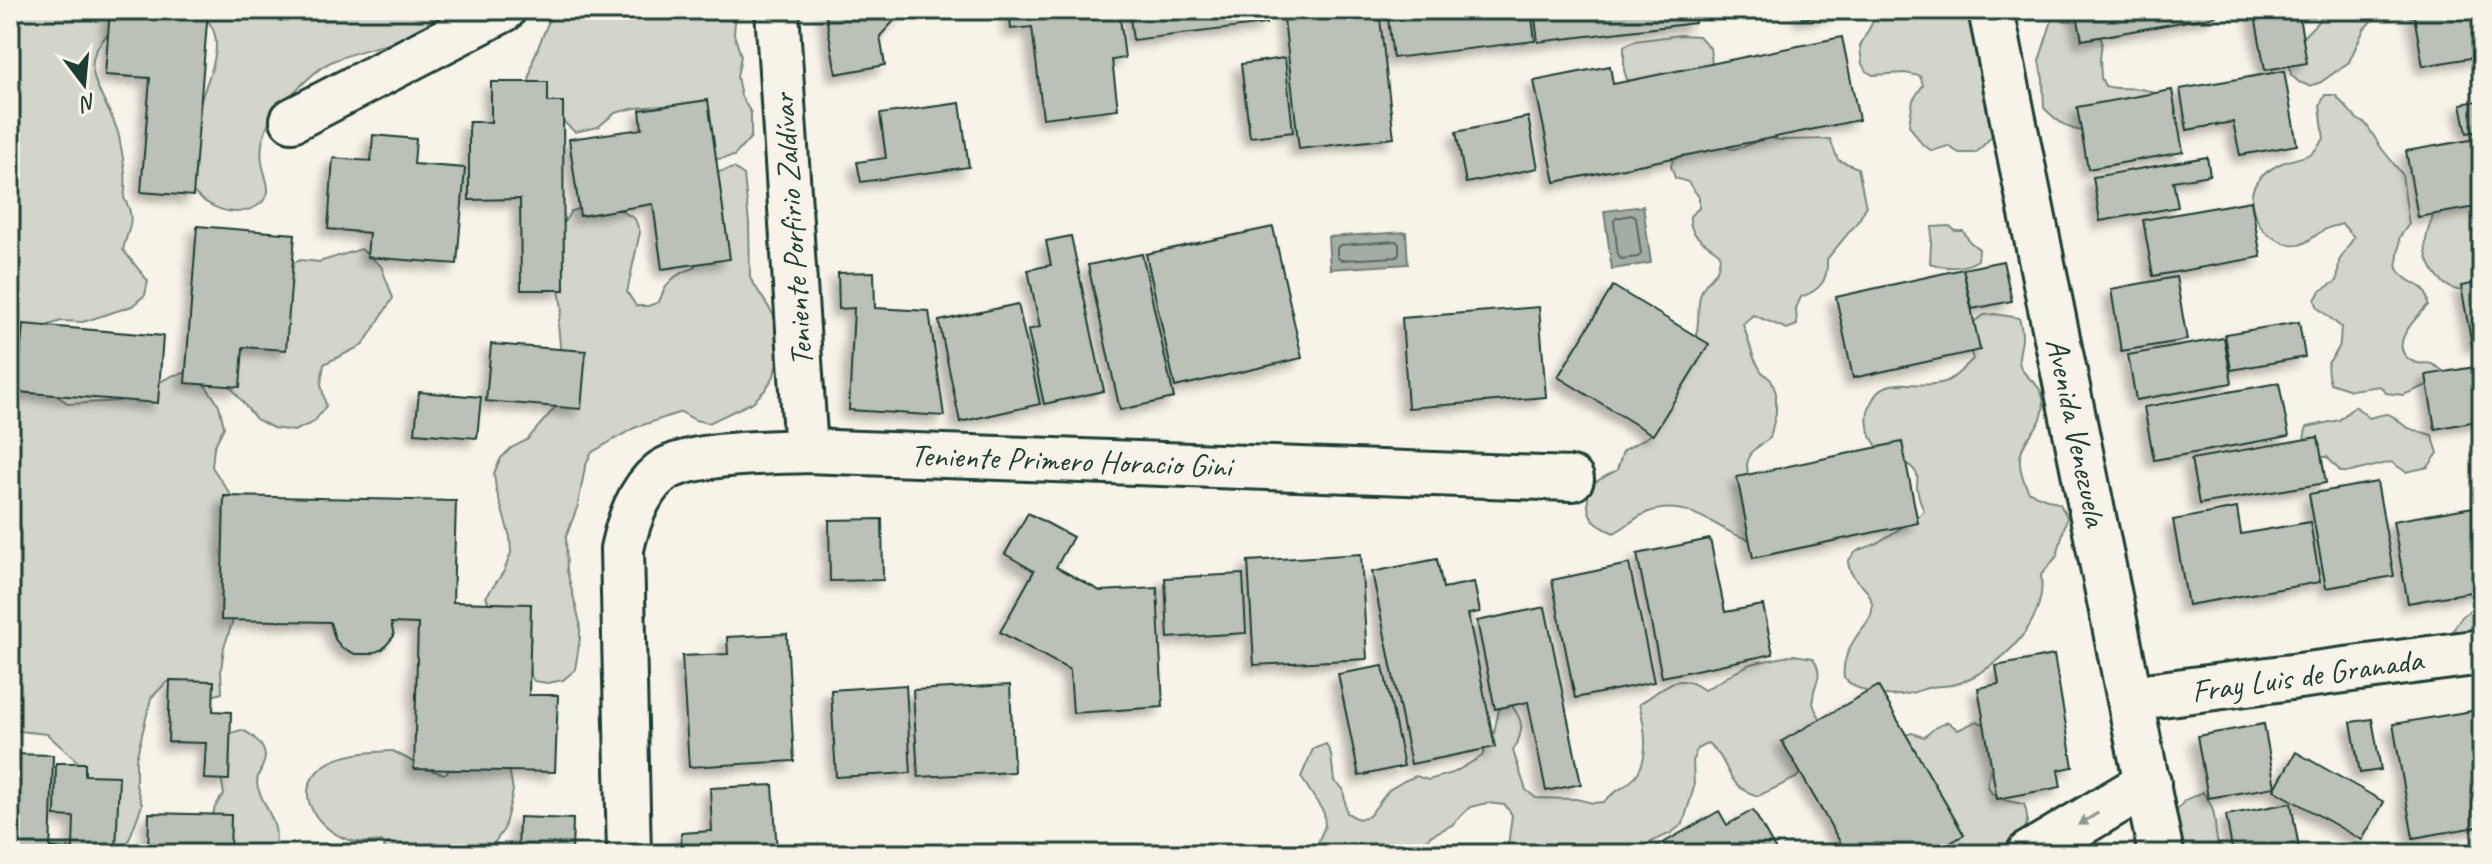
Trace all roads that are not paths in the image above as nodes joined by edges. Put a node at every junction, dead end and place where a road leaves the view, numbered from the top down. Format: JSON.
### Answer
{"nodes":[{"id":1,"x":504,"y":10,"type":"edge"},
{"id":2,"x":777,"y":10,"type":"edge"},
{"id":3,"x":1991,"y":10,"type":"edge"},
{"id":4,"x":292,"y":120,"type":"dead end"},
{"id":5,"x":806,"y":451,"type":"junction"},
{"id":6,"x":1572,"y":479,"type":"dead end"},
{"id":7,"x":2482,"y":652,"type":"edge"},
{"id":8,"x":2131,"y":698,"type":"junction"},
{"id":9,"x":2148,"y":783,"type":"junction"},
{"id":10,"x":629,"y":854,"type":"edge"},
{"id":11,"x":2029,"y":854,"type":"edge"},
{"id":12,"x":2161,"y":854,"type":"edge"}],
"edges":[{"from":1,"to":4,"type":"street"},
{"from":2,"to":5,"type":"street","name":"Teniente Porfirio Zaldívar"},
{"from":3,"to":8,"type":"main road","name":"Avenida Venezuela"},
{"from":5,"to":6,"type":"street","name":"Teniente Primero Horacio Gini"},
{"from":5,"to":10,"type":"street","name":"Teniente Primero Horacio Gini"},
{"from":7,"to":8,"type":"main road","name":"Fray Luis de Granada"},
{"from":8,"to":9,"type":"main road","name":"Avenida Venezuela"},
{"from":9,"to":11,"type":"main road","one_way":true},
{"from":9,"to":12,"type":"main road","name":"Avenida Venezuela"}]}
